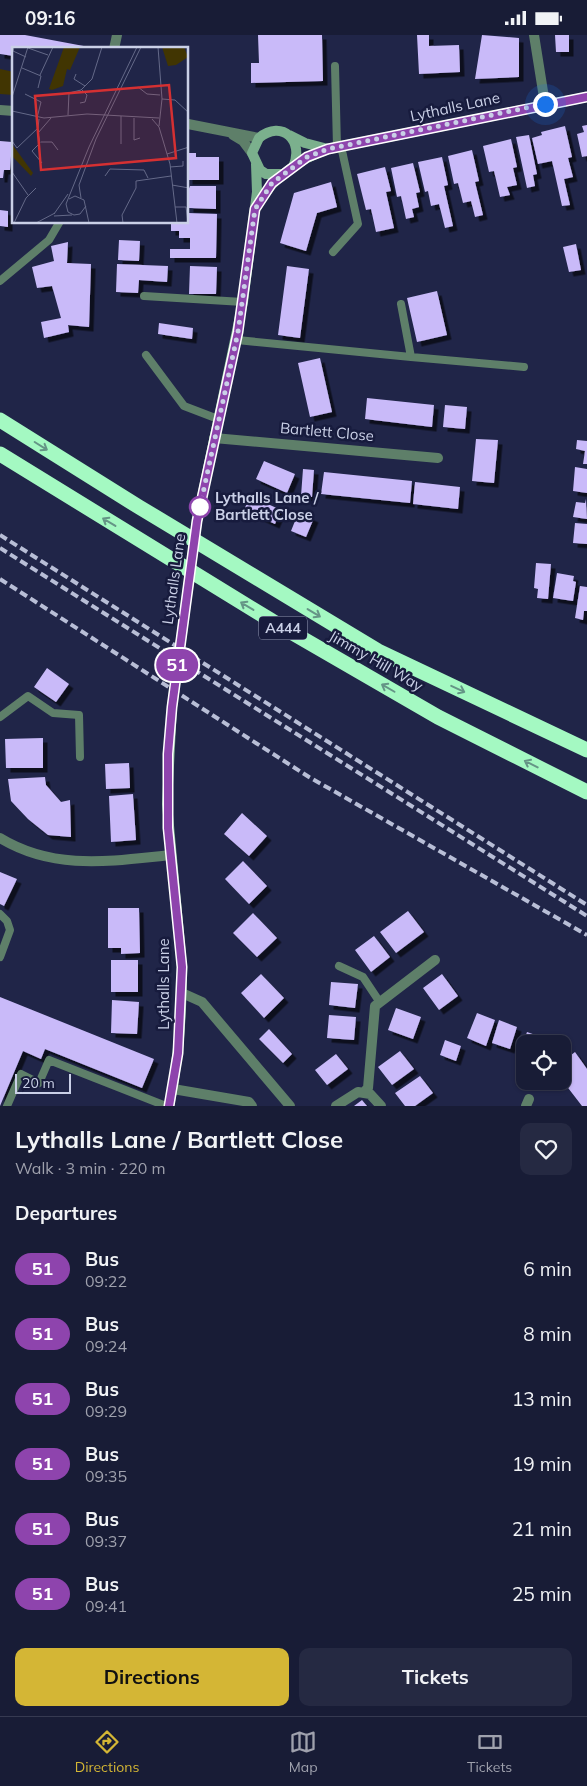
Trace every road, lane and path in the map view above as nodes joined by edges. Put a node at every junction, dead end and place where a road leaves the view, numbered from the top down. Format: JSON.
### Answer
{"nodes":[{"id":1,"x":534,"y":35,"type":"edge"},
{"id":2,"x":334,"y":66,"type":"dead end"},
{"id":3,"x":587,"y":97,"type":"edge"},
{"id":4,"x":545,"y":104,"type":"junction"},
{"id":5,"x":189,"y":124,"type":"edge"},
{"id":6,"x":225,"y":130,"type":"junction"},
{"id":7,"x":286,"y":133,"type":"junction"},
{"id":8,"x":259,"y":138,"type":"junction"},
{"id":9,"x":336,"y":147,"type":"junction"},
{"id":10,"x":252,"y":153,"type":"junction"},
{"id":11,"x":256,"y":164,"type":"junction"},
{"id":12,"x":288,"y":171,"type":"junction"},
{"id":13,"x":255,"y":209,"type":"junction"},
{"id":14,"x":58,"y":224,"type":"edge"},
{"id":15,"x":334,"y":252,"type":"dead end"},
{"id":16,"x":0,"y":281,"type":"edge"},
{"id":17,"x":144,"y":296,"type":"dead end"},
{"id":18,"x":243,"y":302,"type":"junction"},
{"id":19,"x":401,"y":304,"type":"dead end"},
{"id":20,"x":236,"y":340,"type":"junction"},
{"id":21,"x":146,"y":355,"type":"dead end"},
{"id":22,"x":411,"y":357,"type":"junction"},
{"id":23,"x":524,"y":367,"type":"dead end"},
{"id":24,"x":218,"y":419,"type":"junction"},
{"id":25,"x":0,"y":420,"type":"edge"},
{"id":26,"x":214,"y":437,"type":"junction"},
{"id":27,"x":0,"y":455,"type":"edge"},
{"id":28,"x":438,"y":457,"type":"dead end"},
{"id":29,"x":0,"y":717,"type":"edge"},
{"id":30,"x":587,"y":750,"type":"edge"},
{"id":31,"x":80,"y":757,"type":"dead end"},
{"id":32,"x":583,"y":791,"type":"edge"},
{"id":33,"x":0,"y":838,"type":"edge"},
{"id":34,"x":171,"y":855,"type":"junction"},
{"id":35,"x":0,"y":914,"type":"edge"},
{"id":36,"x":0,"y":957,"type":"edge"},
{"id":37,"x":435,"y":959,"type":"dead end"},
{"id":38,"x":339,"y":966,"type":"dead end"},
{"id":39,"x":182,"y":993,"type":"junction"},
{"id":40,"x":379,"y":1001,"type":"junction"},
{"id":41,"x":173,"y":1089,"type":"junction"},
{"id":42,"x":364,"y":1092,"type":"junction"},
{"id":43,"x":7,"y":1106,"type":"edge"},
{"id":44,"x":168,"y":1106,"type":"edge"},
{"id":45,"x":252,"y":1106,"type":"edge"},
{"id":46,"x":290,"y":1106,"type":"edge"},
{"id":47,"x":336,"y":1106,"type":"edge"},
{"id":48,"x":381,"y":1106,"type":"edge"}],
"edges":[{"from":1,"to":4,"type":"street"},
{"from":2,"to":9,"type":"lane"},
{"from":3,"to":4,"type":"street","name":"Lythalls Lane"},
{"from":4,"to":9,"type":"street","name":"Lythalls Lane"},
{"from":5,"to":6,"type":"street"},
{"from":6,"to":8,"type":"street"},
{"from":6,"to":10,"type":"street"},
{"from":7,"to":8,"type":"street"},
{"from":7,"to":9,"type":"street","name":"Lythalls Lane"},
{"from":7,"to":12,"type":"street"},
{"from":8,"to":10,"type":"street"},
{"from":9,"to":12,"type":"street","name":"Lythalls Lane"},
{"from":9,"to":15,"type":"lane"},
{"from":10,"to":11,"type":"street"},
{"from":11,"to":12,"type":"street"},
{"from":11,"to":13,"type":"street","name":"Lythalls Lane"},
{"from":12,"to":13,"type":"street","name":"Lythalls Lane"},
{"from":13,"to":18,"type":"street","name":"Lythalls Lane"},
{"from":14,"to":16,"type":"lane"},
{"from":17,"to":18,"type":"lane"},
{"from":18,"to":20,"type":"street","name":"Lythalls Lane"},
{"from":19,"to":22,"type":"lane"},
{"from":20,"to":22,"type":"lane"},
{"from":20,"to":24,"type":"street","name":"Lythalls Lane"},
{"from":21,"to":24,"type":"lane"},
{"from":22,"to":23,"type":"lane"},
{"from":24,"to":26,"type":"street","name":"Lythalls Lane"},
{"from":25,"to":30,"type":"highway","name":"Jimmy Hill Way","number":"A444","one_way":true},
{"from":26,"to":28,"type":"street","name":"Bartlett Close"},
{"from":26,"to":34,"type":"street","name":"Lythalls Lane"},
{"from":32,"to":27,"type":"highway","name":"Jimmy Hill Way","number":"A444","one_way":true},
{"from":29,"to":31,"type":"lane"},
{"from":33,"to":34,"type":"street"},
{"from":34,"to":39,"type":"street","name":"Lythalls Lane"},
{"from":35,"to":36,"type":"lane"},
{"from":37,"to":40,"type":"street"},
{"from":38,"to":40,"type":"lane"},
{"from":39,"to":41,"type":"street","name":"Lythalls Lane"},
{"from":39,"to":46,"type":"street"},
{"from":40,"to":42,"type":"street"},
{"from":41,"to":44,"type":"street","name":"Lythalls Lane"},
{"from":41,"to":45,"type":"street"},
{"from":42,"to":47,"type":"street"},
{"from":42,"to":48,"type":"street"},
{"from":43,"to":44,"type":"lane"}]}
